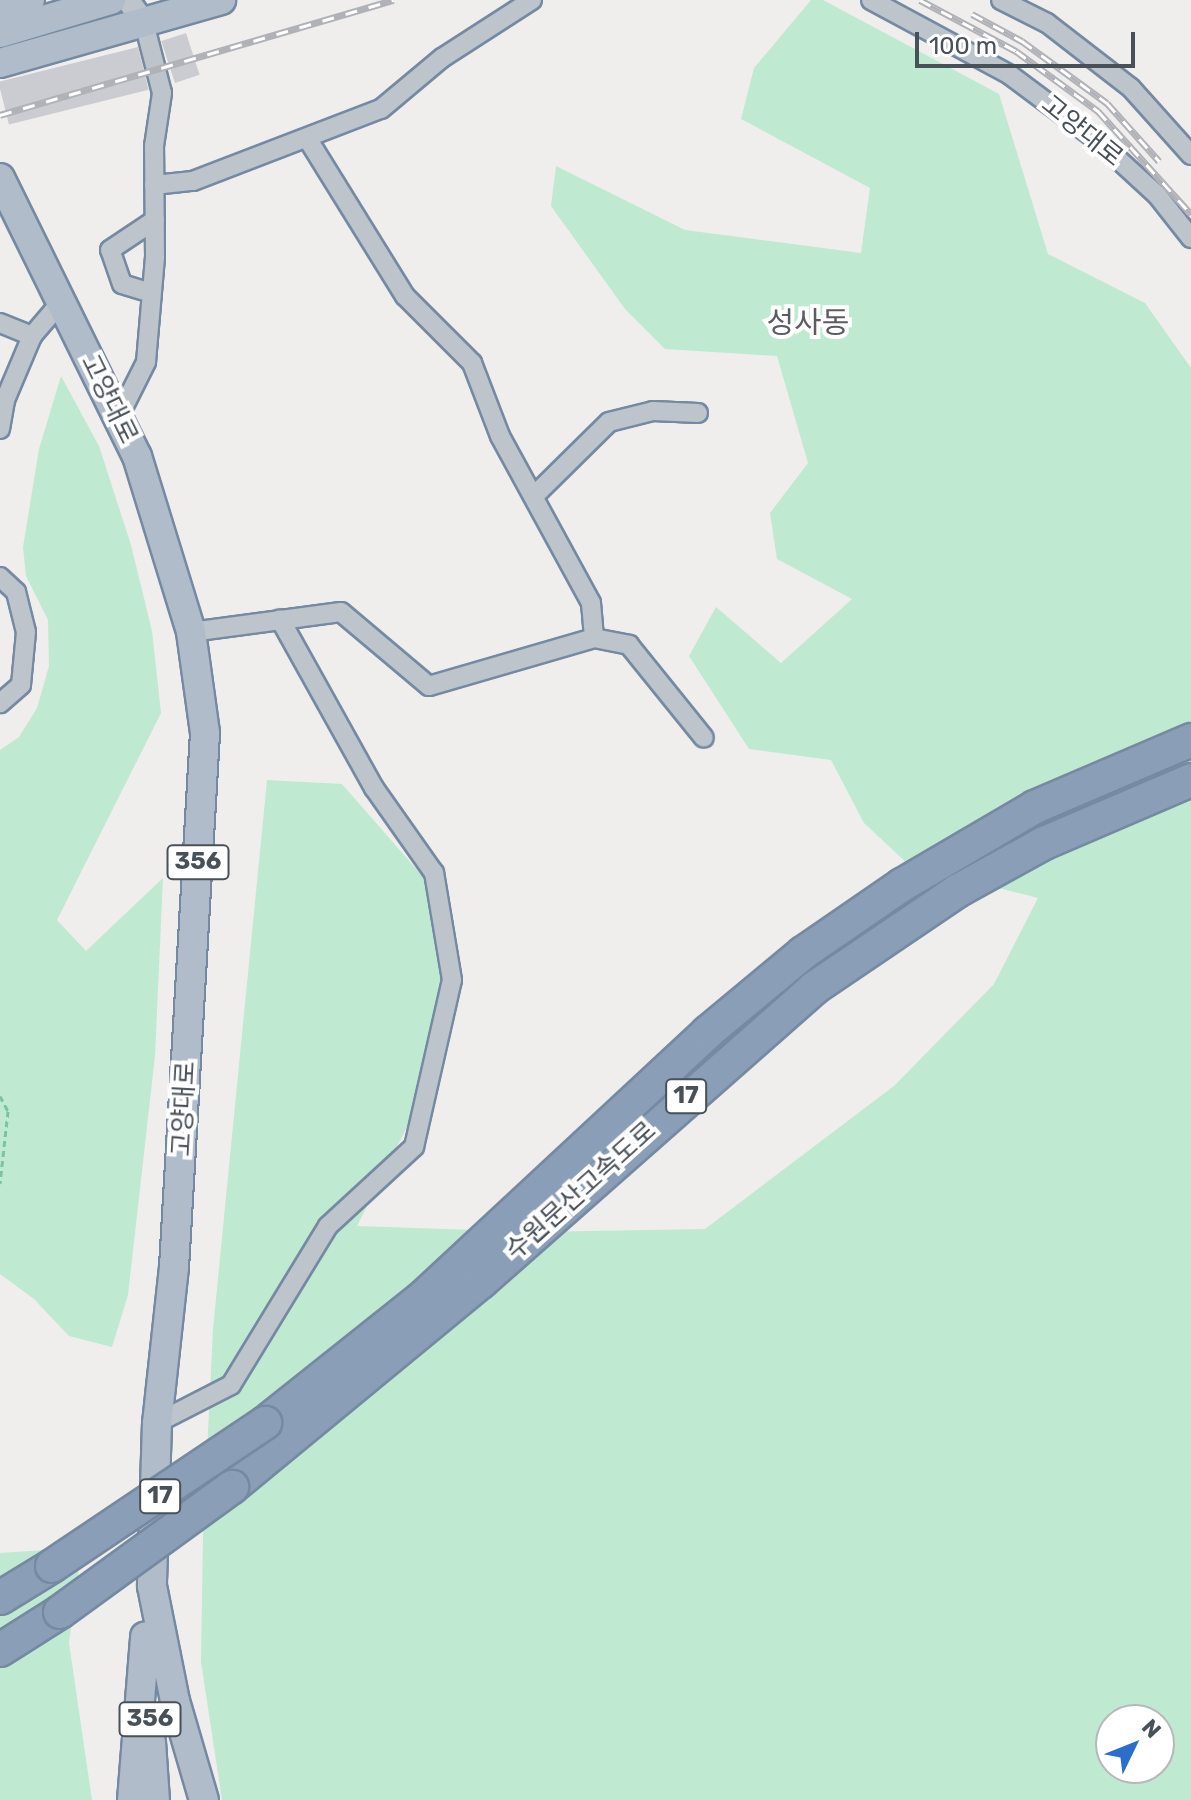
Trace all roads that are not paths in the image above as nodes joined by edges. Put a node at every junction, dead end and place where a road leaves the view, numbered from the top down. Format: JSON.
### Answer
{"nodes":[{"id":1,"x":30,"y":0,"type":"edge"},
{"id":2,"x":111,"y":0,"type":"edge"},
{"id":3,"x":221,"y":0,"type":"edge"},
{"id":4,"x":532,"y":0,"type":"edge"},
{"id":5,"x":871,"y":0,"type":"edge"},
{"id":6,"x":1001,"y":0,"type":"edge"},
{"id":7,"x":0,"y":8,"type":"edge"},
{"id":8,"x":136,"y":12,"type":"edge"},
{"id":9,"x":0,"y":33,"type":"edge"},
{"id":10,"x":0,"y":63,"type":"edge"},
{"id":11,"x":307,"y":138,"type":"junction"},
{"id":12,"x":1191,"y":155,"type":"edge"},
{"id":13,"x":0,"y":178,"type":"edge"},
{"id":14,"x":154,"y":185,"type":"junction"},
{"id":15,"x":155,"y":220,"type":"junction"},
{"id":16,"x":1191,"y":238,"type":"edge"},
{"id":17,"x":151,"y":293,"type":"junction"},
{"id":18,"x":61,"y":302,"type":"junction"},
{"id":19,"x":0,"y":323,"type":"edge"},
{"id":20,"x":32,"y":336,"type":"junction"},
{"id":21,"x":698,"y":413,"type":"dead end"},
{"id":22,"x":118,"y":418,"type":"junction"},
{"id":23,"x":0,"y":429,"type":"edge"},
{"id":24,"x":534,"y":496,"type":"junction"},
{"id":25,"x":0,"y":577,"type":"edge"},
{"id":26,"x":280,"y":619,"type":"junction"},
{"id":27,"x":191,"y":632,"type":"junction"},
{"id":28,"x":594,"y":638,"type":"junction"},
{"id":29,"x":0,"y":703,"type":"edge"},
{"id":30,"x":704,"y":738,"type":"dead end"},
{"id":31,"x":1191,"y":740,"type":"edge"},
{"id":32,"x":1191,"y":780,"type":"edge"},
{"id":33,"x":157,"y":1423,"type":"junction"},
{"id":34,"x":0,"y":1598,"type":"edge"},
{"id":35,"x":0,"y":1650,"type":"edge"},
{"id":36,"x":132,"y":1800,"type":"edge"},
{"id":37,"x":155,"y":1800,"type":"edge"},
{"id":38,"x":204,"y":1800,"type":"edge"}],
"edges":[{"from":1,"to":7,"type":"main road"},
{"from":2,"to":9,"type":"main road"},
{"from":3,"to":8,"type":"main road"},
{"from":4,"to":11,"type":"street"},
{"from":5,"to":16,"type":"street","name":"고양대로"},
{"from":6,"to":12,"type":"street"},
{"from":8,"to":10,"type":"main road"},
{"from":8,"to":14,"type":"street"},
{"from":11,"to":14,"type":"street"},
{"from":11,"to":24,"type":"street"},
{"from":13,"to":18,"type":"main road","name":"고양대로","number":"356"},
{"from":14,"to":15,"type":"street"},
{"from":15,"to":17,"type":"street"},
{"from":15,"to":17,"type":"street"},
{"from":17,"to":22,"type":"street"},
{"from":18,"to":20,"type":"street"},
{"from":18,"to":22,"type":"main road","name":"고양대로","number":"356"},
{"from":19,"to":20,"type":"street"},
{"from":20,"to":23,"type":"street"},
{"from":21,"to":24,"type":"street"},
{"from":22,"to":27,"type":"main road","name":"고양대로","number":"356"},
{"from":24,"to":28,"type":"street"},
{"from":25,"to":29,"type":"street"},
{"from":26,"to":27,"type":"street"},
{"from":26,"to":28,"type":"street"},
{"from":26,"to":33,"type":"street"},
{"from":27,"to":33,"type":"main road","name":"고양대로","number":"356"},
{"from":28,"to":30,"type":"street"},
{"from":31,"to":34,"type":"highway","name":"수원문산고속도로","number":"17","bridge":true},
{"from":32,"to":35,"type":"highway","name":"수원문산고속도로","number":"17","bridge":true},
{"from":33,"to":38,"type":"main road","name":"고양대로","number":"356"},
{"from":36,"to":37,"type":"main road","number":"356"}]}
